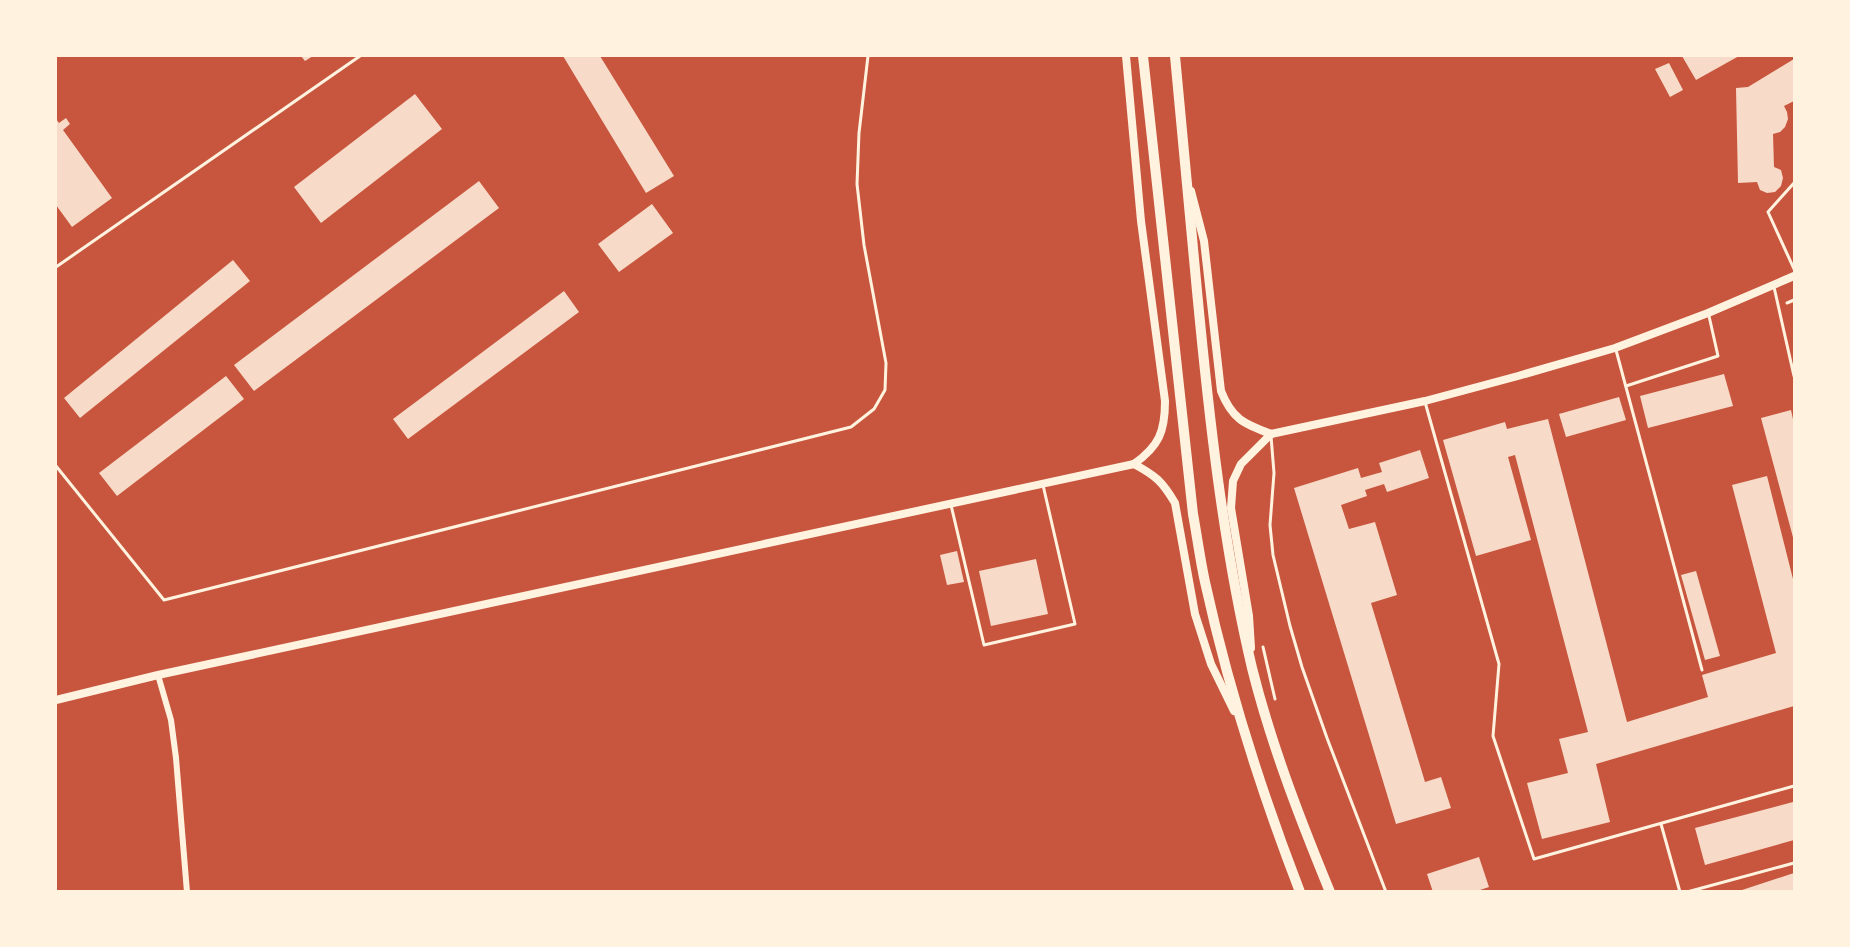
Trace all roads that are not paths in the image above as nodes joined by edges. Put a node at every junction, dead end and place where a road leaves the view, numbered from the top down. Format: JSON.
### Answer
{"nodes":[{"id":1,"x":360,"y":56,"type":"edge"},
{"id":2,"x":868,"y":56,"type":"edge"},
{"id":3,"x":1126,"y":56,"type":"edge"},
{"id":4,"x":1143,"y":56,"type":"edge"},
{"id":5,"x":1175,"y":56,"type":"edge"},
{"id":6,"x":1186,"y":168,"type":"junction"},
{"id":7,"x":1794,"y":183,"type":"edge"},
{"id":8,"x":56,"y":267,"type":"edge"},
{"id":9,"x":1794,"y":269,"type":"edge"},
{"id":10,"x":1794,"y":276,"type":"edge"},
{"id":11,"x":1773,"y":286,"type":"junction"},
{"id":12,"x":1708,"y":313,"type":"junction"},
{"id":13,"x":1615,"y":348,"type":"junction"},
{"id":14,"x":1794,"y":376,"type":"edge"},
{"id":15,"x":1626,"y":386,"type":"junction"},
{"id":16,"x":1425,"y":401,"type":"junction"},
{"id":17,"x":1271,"y":434,"type":"junction"},
{"id":18,"x":1134,"y":464,"type":"junction"},
{"id":19,"x":56,"y":466,"type":"edge"},
{"id":20,"x":1042,"y":484,"type":"junction"},
{"id":21,"x":951,"y":503,"type":"junction"},
{"id":22,"x":1253,"y":670,"type":"junction"},
{"id":23,"x":1702,"y":670,"type":"dead end"},
{"id":24,"x":158,"y":675,"type":"junction"},
{"id":25,"x":56,"y":700,"type":"edge"},
{"id":26,"x":1243,"y":728,"type":"junction"},
{"id":27,"x":1794,"y":786,"type":"edge"},
{"id":28,"x":1661,"y":824,"type":"junction"},
{"id":29,"x":1794,"y":863,"type":"edge"},
{"id":30,"x":187,"y":891,"type":"edge"},
{"id":31,"x":1300,"y":891,"type":"edge"},
{"id":32,"x":1329,"y":891,"type":"edge"},
{"id":33,"x":1386,"y":891,"type":"edge"},
{"id":34,"x":1680,"y":891,"type":"edge"},
{"id":35,"x":1687,"y":891,"type":"edge"}],
"edges":[{"from":1,"to":8,"type":"lane"},
{"from":2,"to":19,"type":"lane"},
{"from":3,"to":18,"type":"street"},
{"from":4,"to":26,"type":"highway"},
{"from":5,"to":6,"type":"highway"},
{"from":6,"to":17,"type":"street"},
{"from":6,"to":22,"type":"highway"},
{"from":7,"to":9,"type":"lane"},
{"from":10,"to":11,"type":"street"},
{"from":11,"to":12,"type":"street"},
{"from":11,"to":14,"type":"lane"},
{"from":12,"to":13,"type":"street"},
{"from":12,"to":15,"type":"lane"},
{"from":13,"to":15,"type":"lane"},
{"from":13,"to":16,"type":"street"},
{"from":15,"to":23,"type":"lane"},
{"from":16,"to":17,"type":"street"},
{"from":16,"to":28,"type":"lane"},
{"from":17,"to":22,"type":"street"},
{"from":17,"to":33,"type":"lane"},
{"from":18,"to":20,"type":"street"},
{"from":18,"to":26,"type":"street"},
{"from":20,"to":21,"type":"street"},
{"from":20,"to":21,"type":"lane"},
{"from":21,"to":24,"type":"street"},
{"from":22,"to":32,"type":"highway"},
{"from":24,"to":25,"type":"street"},
{"from":24,"to":30,"type":"street"},
{"from":26,"to":31,"type":"highway"},
{"from":27,"to":28,"type":"lane"},
{"from":28,"to":34,"type":"lane"},
{"from":29,"to":35,"type":"lane"}]}
